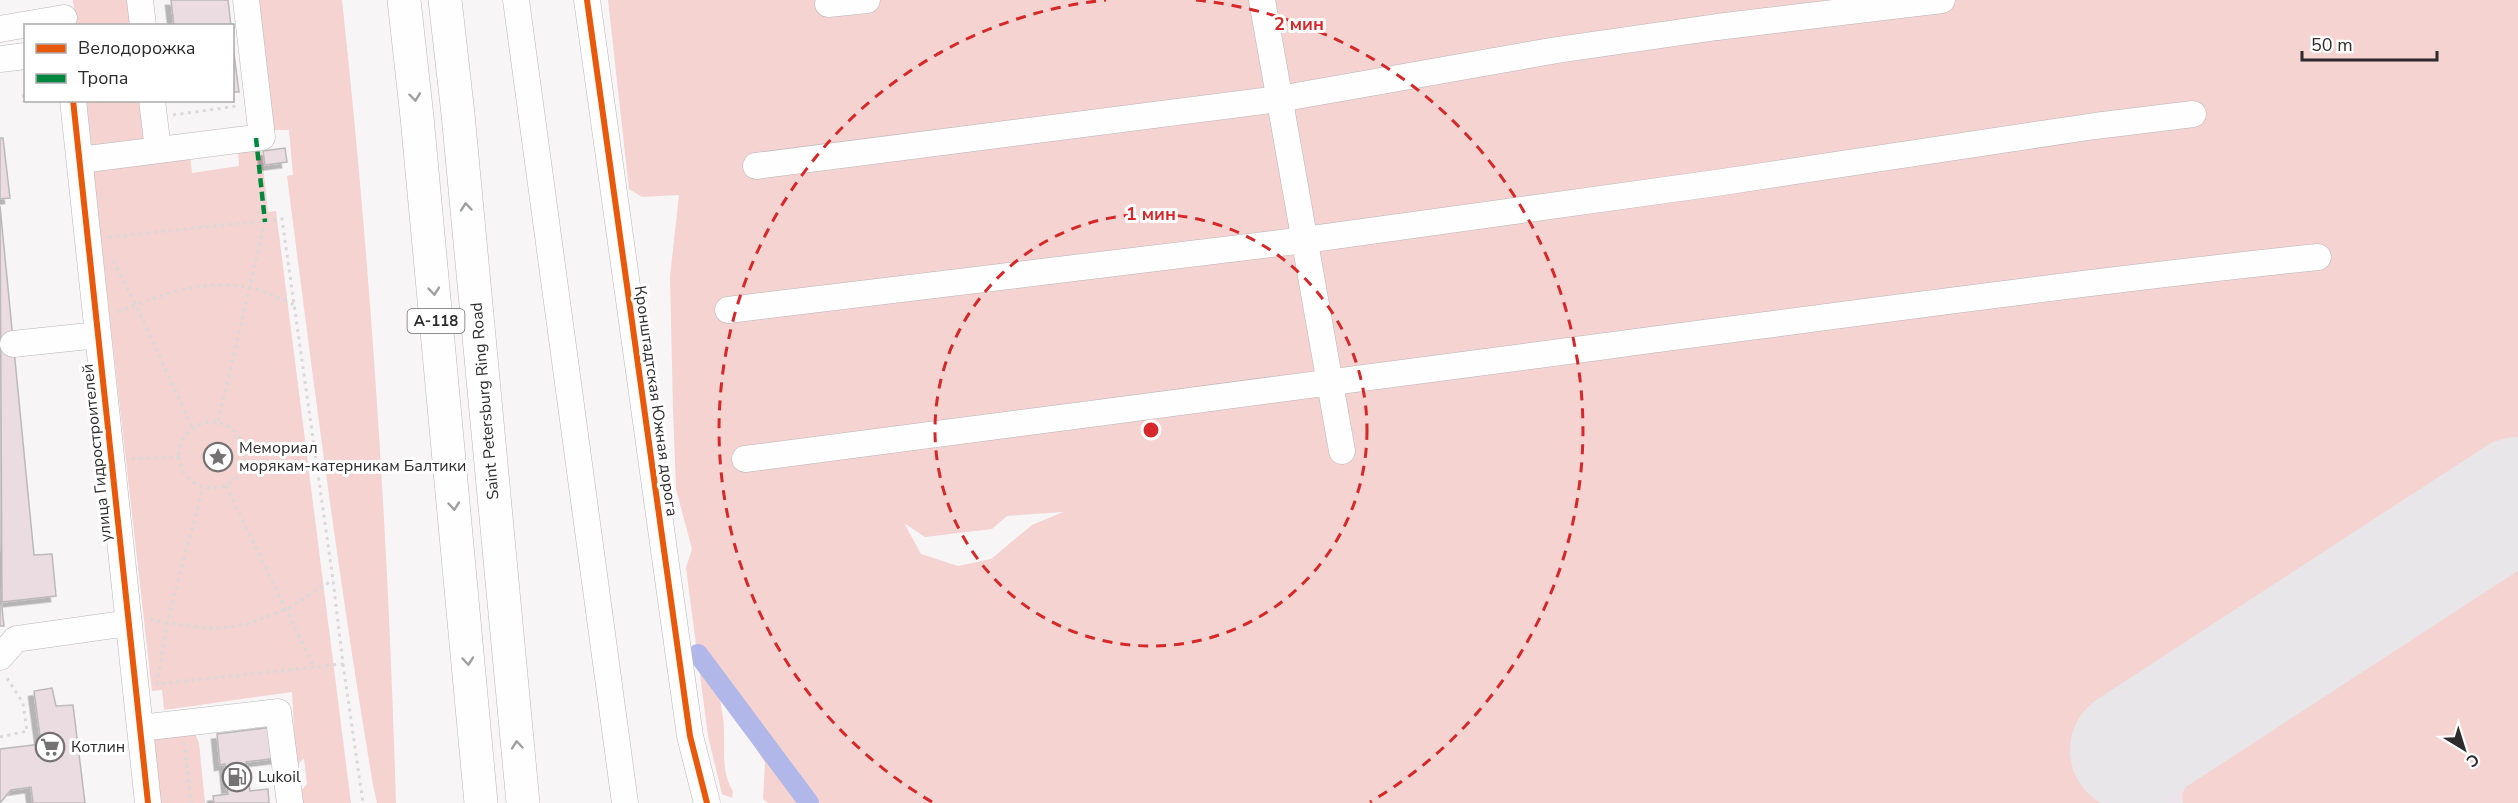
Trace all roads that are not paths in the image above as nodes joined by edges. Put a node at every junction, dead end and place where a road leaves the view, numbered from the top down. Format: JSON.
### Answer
{"nodes":[{"id":1,"x":140,"y":0,"type":"edge"},
{"id":2,"x":246,"y":0,"type":"edge"},
{"id":3,"x":394,"y":0,"type":"edge"},
{"id":4,"x":404,"y":0,"type":"edge"},
{"id":5,"x":445,"y":0,"type":"edge"},
{"id":6,"x":516,"y":0,"type":"edge"},
{"id":7,"x":587,"y":0,"type":"edge"},
{"id":8,"x":867,"y":0,"type":"edge"},
{"id":9,"x":1262,"y":0,"type":"edge"},
{"id":10,"x":1942,"y":0,"type":"edge"},
{"id":11,"x":828,"y":4,"type":"dead end"},
{"id":12,"x":64,"y":15,"type":"edge"},
{"id":13,"x":143,"y":24,"type":"edge"},
{"id":14,"x":0,"y":29,"type":"edge"},
{"id":15,"x":408,"y":39,"type":"junction"},
{"id":16,"x":24,"y":56,"type":"edge"},
{"id":17,"x":0,"y":59,"type":"edge"},
{"id":18,"x":1280,"y":99,"type":"junction"},
{"id":19,"x":73,"y":102,"type":"edge"},
{"id":20,"x":152,"y":102,"type":"edge"},
{"id":21,"x":2193,"y":114,"type":"dead end"},
{"id":22,"x":158,"y":150,"type":"junction"},
{"id":23,"x":80,"y":160,"type":"junction"},
{"id":24,"x":756,"y":166,"type":"dead end"},
{"id":25,"x":1305,"y":240,"type":"junction"},
{"id":26,"x":2318,"y":257,"type":"dead end"},
{"id":27,"x":728,"y":310,"type":"dead end"},
{"id":28,"x":98,"y":334,"type":"junction"},
{"id":29,"x":13,"y":344,"type":"dead end"},
{"id":30,"x":1330,"y":382,"type":"junction"},
{"id":31,"x":1342,"y":451,"type":"dead end"},
{"id":32,"x":746,"y":459,"type":"dead end"},
{"id":33,"x":139,"y":621,"type":"junction"},
{"id":34,"x":3,"y":666,"type":"edge"},
{"id":35,"x":140,"y":728,"type":"junction"},
{"id":36,"x":148,"y":803,"type":"edge"},
{"id":37,"x":290,"y":803,"type":"edge"},
{"id":38,"x":481,"y":803,"type":"edge"},
{"id":39,"x":523,"y":803,"type":"edge"},
{"id":40,"x":625,"y":803,"type":"edge"},
{"id":41,"x":707,"y":803,"type":"edge"}],
"edges":[{"from":1,"to":13,"type":"street"},
{"from":2,"to":22,"type":"street"},
{"from":3,"to":15,"type":"street"},
{"from":4,"to":15,"type":"highway","number":"А-118"},
{"from":39,"to":5,"type":"highway","name":"Saint Petersburg Ring Road","number":"А-118","one_way":true},
{"from":6,"to":40,"type":"street"},
{"from":7,"to":41,"type":"street","name":"Кронштадтская Южная дорога"},
{"from":8,"to":11,"type":"street"},
{"from":9,"to":18,"type":"street"},
{"from":10,"to":18,"type":"street"},
{"from":12,"to":14,"type":"street"},
{"from":15,"to":38,"type":"highway","number":"А-118","one_way":true},
{"from":16,"to":17,"type":"street"},
{"from":18,"to":24,"type":"street"},
{"from":18,"to":25,"type":"street"},
{"from":19,"to":23,"type":"street","name":"улица Гидростроителей"},
{"from":20,"to":22,"type":"street"},
{"from":21,"to":25,"type":"street"},
{"from":22,"to":23,"type":"street"},
{"from":23,"to":28,"type":"street","name":"улица Гидростроителей"},
{"from":25,"to":27,"type":"street"},
{"from":25,"to":30,"type":"street"},
{"from":26,"to":30,"type":"street"},
{"from":28,"to":29,"type":"street"},
{"from":28,"to":33,"type":"street","name":"улица Гидростроителей"},
{"from":30,"to":31,"type":"street"},
{"from":30,"to":32,"type":"street"},
{"from":33,"to":34,"type":"street"},
{"from":33,"to":35,"type":"street","name":"улица Гидростроителей"},
{"from":35,"to":36,"type":"street","name":"улица Гидростроителей"},
{"from":35,"to":37,"type":"street"}]}
